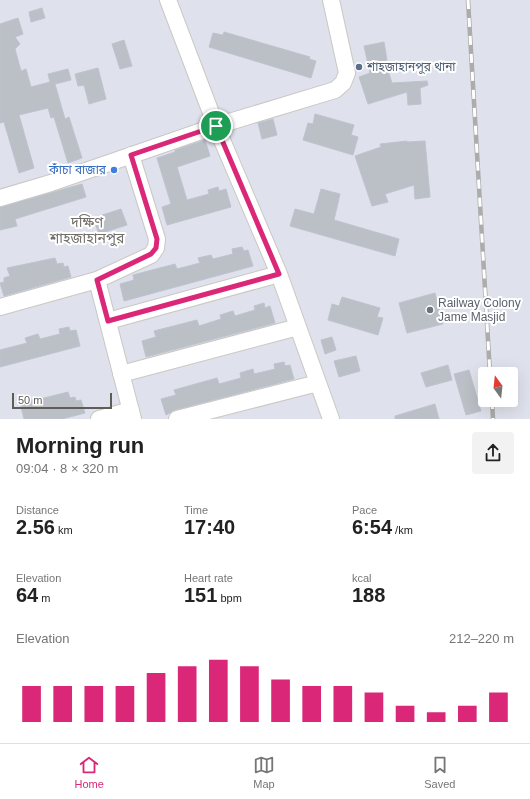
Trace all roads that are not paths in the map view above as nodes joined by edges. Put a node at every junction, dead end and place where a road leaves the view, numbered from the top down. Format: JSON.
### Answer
{"nodes":[{"id":1,"x":168,"y":0,"type":"edge"},
{"id":2,"x":331,"y":0,"type":"edge"},
{"id":3,"x":216,"y":126,"type":"junction"},
{"id":4,"x":131,"y":155,"type":"junction"},
{"id":5,"x":0,"y":198,"type":"edge"},
{"id":6,"x":279,"y":274,"type":"junction"},
{"id":7,"x":97,"y":280,"type":"junction"},
{"id":8,"x":0,"y":307,"type":"edge"},
{"id":9,"x":108,"y":321,"type":"junction"},
{"id":10,"x":298,"y":327,"type":"junction"},
{"id":11,"x":121,"y":374,"type":"junction"},
{"id":12,"x":318,"y":383,"type":"junction"},
{"id":13,"x":132,"y":415,"type":"edge"},
{"id":14,"x":99,"y":419,"type":"edge"},
{"id":15,"x":177,"y":419,"type":"edge"},
{"id":16,"x":331,"y":419,"type":"edge"}],
"edges":[{"from":1,"to":3,"type":"street"},
{"from":2,"to":3,"type":"street"},
{"from":3,"to":4,"type":"street"},
{"from":3,"to":6,"type":"street"},
{"from":4,"to":5,"type":"street"},
{"from":4,"to":7,"type":"street"},
{"from":6,"to":9,"type":"street"},
{"from":6,"to":10,"type":"street"},
{"from":7,"to":8,"type":"street"},
{"from":7,"to":9,"type":"street"},
{"from":9,"to":11,"type":"street"},
{"from":10,"to":11,"type":"street"},
{"from":10,"to":12,"type":"street"},
{"from":11,"to":13,"type":"street"},
{"from":12,"to":15,"type":"street"},
{"from":12,"to":16,"type":"street"},
{"from":13,"to":14,"type":"street"}]}
